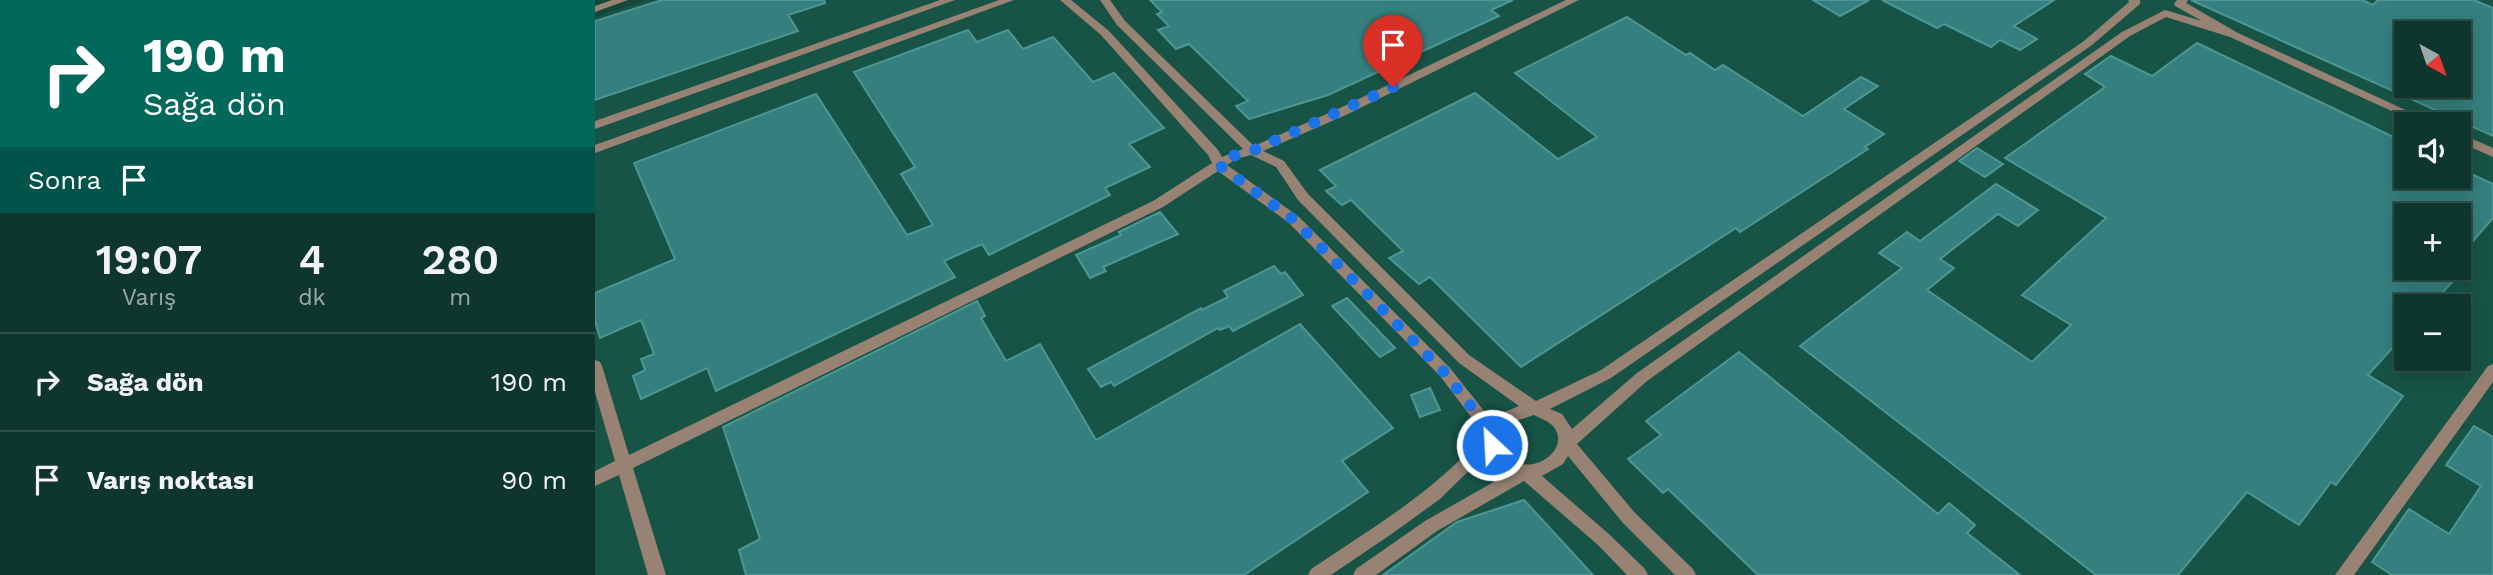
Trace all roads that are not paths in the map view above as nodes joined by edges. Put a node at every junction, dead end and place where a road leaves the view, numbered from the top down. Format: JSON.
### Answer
{"nodes":[{"id":1,"x":623,"y":0,"type":"edge"},
{"id":2,"x":950,"y":0,"type":"edge"},
{"id":3,"x":1009,"y":0,"type":"edge"},
{"id":4,"x":1065,"y":0,"type":"edge"},
{"id":5,"x":1105,"y":0,"type":"edge"},
{"id":6,"x":1574,"y":0,"type":"edge"},
{"id":7,"x":2134,"y":1,"type":"edge"},
{"id":8,"x":2179,"y":1,"type":"edge"},
{"id":9,"x":595,"y":9,"type":"edge"},
{"id":10,"x":2165,"y":13,"type":"junction"},
{"id":11,"x":2234,"y":35,"type":"junction"},
{"id":12,"x":2046,"y":72,"type":"junction"},
{"id":13,"x":2062,"y":81,"type":"junction"},
{"id":14,"x":2404,"y":112,"type":"edge"},
{"id":15,"x":595,"y":125,"type":"edge"},
{"id":16,"x":1955,"y":135,"type":"junction"},
{"id":17,"x":2471,"y":143,"type":"edge"},
{"id":18,"x":1972,"y":144,"type":"junction"},
{"id":19,"x":595,"y":149,"type":"edge"},
{"id":20,"x":1252,"y":151,"type":"junction"},
{"id":21,"x":2493,"y":153,"type":"edge"},
{"id":22,"x":1219,"y":165,"type":"junction"},
{"id":23,"x":1819,"y":230,"type":"junction"},
{"id":24,"x":1834,"y":242,"type":"junction"},
{"id":25,"x":595,"y":366,"type":"edge"},
{"id":26,"x":2493,"y":370,"type":"edge"},
{"id":27,"x":1535,"y":410,"type":"junction"},
{"id":28,"x":1493,"y":434,"type":"junction"},
{"id":29,"x":1567,"y":443,"type":"junction"},
{"id":30,"x":626,"y":465,"type":"junction"},
{"id":31,"x":1525,"y":472,"type":"junction"},
{"id":32,"x":595,"y":479,"type":"edge"},
{"id":33,"x":657,"y":575,"type":"edge"},
{"id":34,"x":1317,"y":575,"type":"edge"},
{"id":35,"x":1362,"y":575,"type":"edge"},
{"id":36,"x":1639,"y":575,"type":"edge"},
{"id":37,"x":1687,"y":575,"type":"edge"},
{"id":38,"x":2344,"y":575,"type":"edge"}],
"edges":[{"from":1,"to":9,"type":"street"},
{"from":2,"to":15,"type":"street"},
{"from":3,"to":19,"type":"street"},
{"from":4,"to":22,"type":"street"},
{"from":5,"to":20,"type":"street"},
{"from":6,"to":20,"type":"street"},
{"from":7,"to":10,"type":"street"},
{"from":7,"to":12,"type":"street"},
{"from":8,"to":10,"type":"street"},
{"from":8,"to":11,"type":"street"},
{"from":10,"to":11,"type":"street"},
{"from":10,"to":13,"type":"street"},
{"from":11,"to":14,"type":"street"},
{"from":12,"to":13,"type":"street"},
{"from":12,"to":16,"type":"street"},
{"from":13,"to":18,"type":"street"},
{"from":16,"to":18,"type":"street"},
{"from":16,"to":23,"type":"street"},
{"from":17,"to":21,"type":"street"},
{"from":18,"to":24,"type":"street"},
{"from":20,"to":22,"type":"street"},
{"from":20,"to":27,"type":"street"},
{"from":22,"to":28,"type":"street"},
{"from":22,"to":30,"type":"street"},
{"from":23,"to":24,"type":"street"},
{"from":23,"to":27,"type":"street"},
{"from":24,"to":29,"type":"street"},
{"from":25,"to":30,"type":"street"},
{"from":26,"to":38,"type":"street"},
{"from":27,"to":28,"type":"street"},
{"from":27,"to":29,"type":"street"},
{"from":28,"to":31,"type":"street"},
{"from":28,"to":34,"type":"street"},
{"from":29,"to":31,"type":"street"},
{"from":29,"to":37,"type":"street"},
{"from":30,"to":32,"type":"street"},
{"from":30,"to":33,"type":"street"},
{"from":31,"to":35,"type":"street"},
{"from":31,"to":36,"type":"street"}]}
